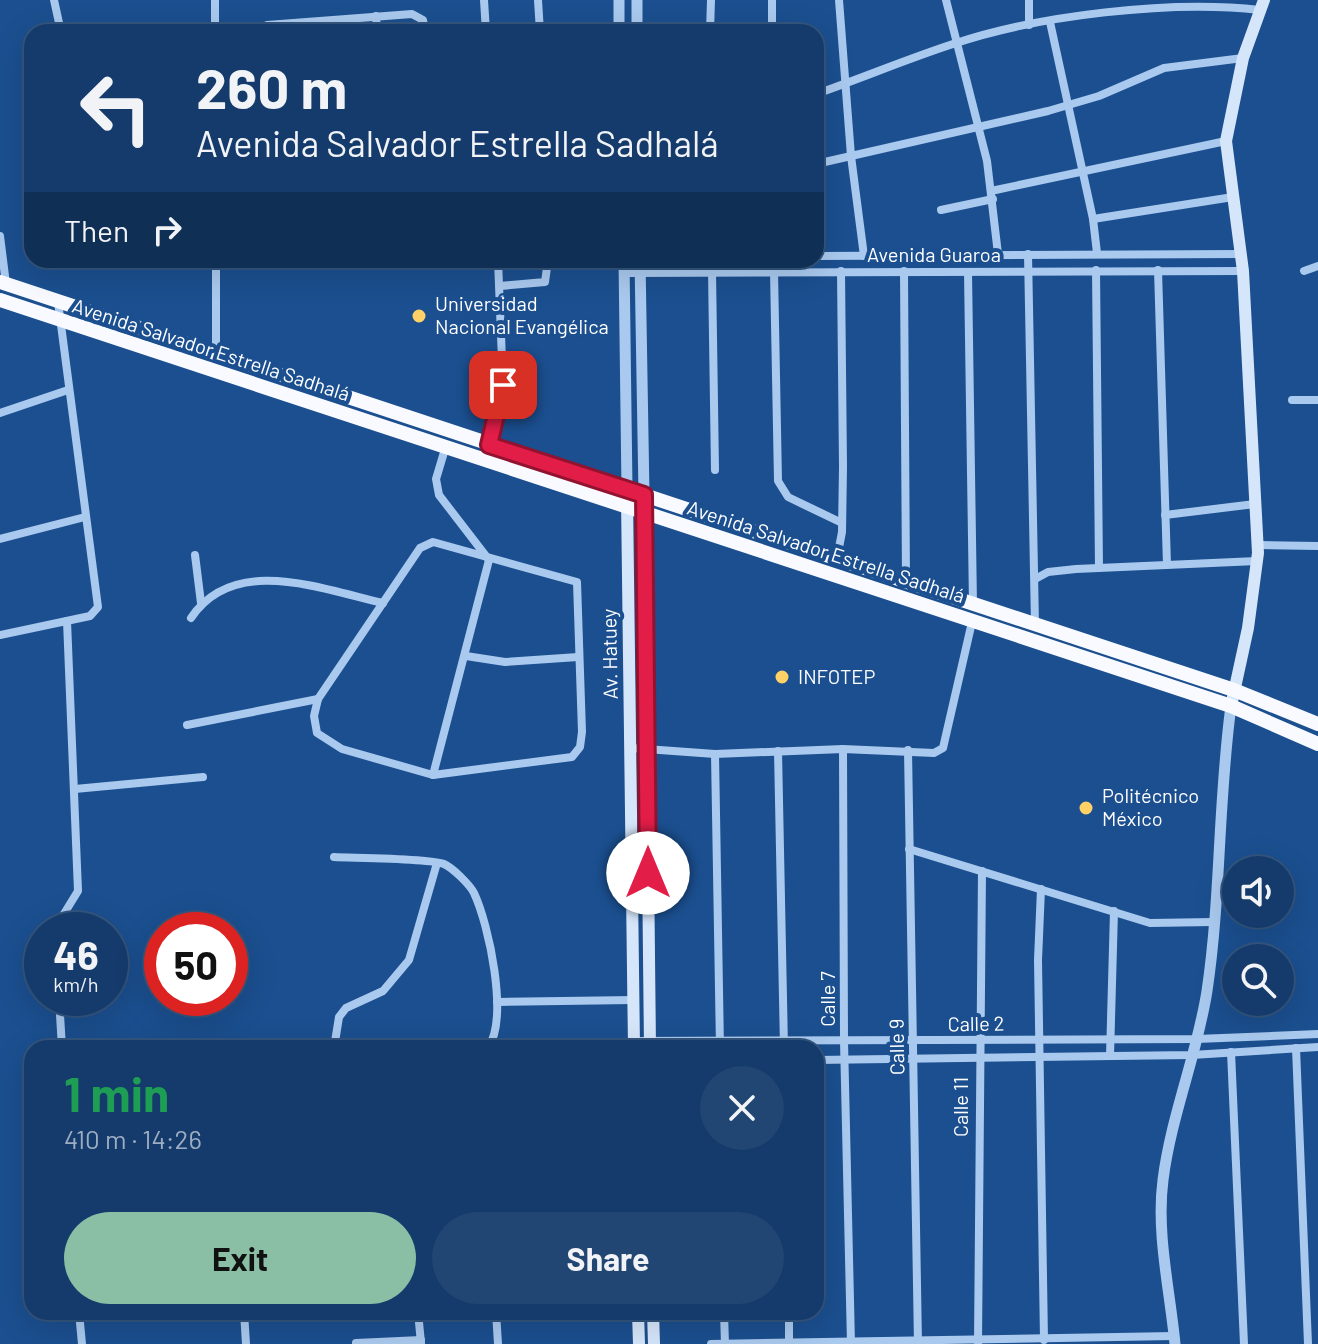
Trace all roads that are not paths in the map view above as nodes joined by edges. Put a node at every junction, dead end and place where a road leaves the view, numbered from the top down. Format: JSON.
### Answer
{"nodes":[{"id":1,"x":54,"y":0,"type":"edge"},
{"id":2,"x":215,"y":0,"type":"edge"},
{"id":3,"x":484,"y":0,"type":"edge"},
{"id":4,"x":538,"y":0,"type":"edge"},
{"id":5,"x":619,"y":0,"type":"edge"},
{"id":6,"x":637,"y":0,"type":"edge"},
{"id":7,"x":711,"y":0,"type":"edge"},
{"id":8,"x":772,"y":0,"type":"edge"},
{"id":9,"x":839,"y":0,"type":"edge"},
{"id":10,"x":946,"y":0,"type":"edge"},
{"id":11,"x":1029,"y":0,"type":"edge"},
{"id":12,"x":1262,"y":5,"type":"edge"},
{"id":13,"x":376,"y":16,"type":"junction"},
{"id":14,"x":1050,"y":22,"type":"junction"},
{"id":15,"x":59,"y":24,"type":"edge"},
{"id":16,"x":215,"y":24,"type":"edge"},
{"id":17,"x":327,"y":24,"type":"edge"},
{"id":18,"x":376,"y":24,"type":"edge"},
{"id":19,"x":422,"y":24,"type":"edge"},
{"id":20,"x":486,"y":24,"type":"edge"},
{"id":21,"x":540,"y":24,"type":"edge"},
{"id":22,"x":619,"y":24,"type":"edge"},
{"id":23,"x":637,"y":24,"type":"edge"},
{"id":24,"x":710,"y":24,"type":"edge"},
{"id":25,"x":772,"y":24,"type":"edge"},
{"id":26,"x":1029,"y":25,"type":"junction"},
{"id":27,"x":956,"y":43,"type":"junction"},
{"id":28,"x":1243,"y":58,"type":"junction"},
{"id":29,"x":844,"y":84,"type":"junction"},
{"id":30,"x":824,"y":91,"type":"edge"},
{"id":31,"x":1068,"y":105,"type":"junction"},
{"id":32,"x":979,"y":125,"type":"junction"},
{"id":33,"x":1226,"y":141,"type":"junction"},
{"id":34,"x":851,"y":156,"type":"junction"},
{"id":35,"x":824,"y":162,"type":"edge"},
{"id":36,"x":1083,"y":169,"type":"junction"},
{"id":37,"x":992,"y":195,"type":"junction"},
{"id":38,"x":1233,"y":197,"type":"junction"},
{"id":39,"x":941,"y":210,"type":"dead end"},
{"id":40,"x":1093,"y":219,"type":"junction"},
{"id":41,"x":0,"y":236,"type":"edge"},
{"id":42,"x":1097,"y":253,"type":"junction"},
{"id":43,"x":998,"y":254,"type":"junction"},
{"id":44,"x":1028,"y":254,"type":"junction"},
{"id":45,"x":1242,"y":254,"type":"junction"},
{"id":46,"x":824,"y":256,"type":"edge"},
{"id":47,"x":864,"y":256,"type":"junction"},
{"id":48,"x":1318,"y":266,"type":"edge"},
{"id":49,"x":216,"y":268,"type":"edge"},
{"id":50,"x":499,"y":268,"type":"edge"},
{"id":51,"x":547,"y":268,"type":"edge"},
{"id":52,"x":624,"y":268,"type":"edge"},
{"id":53,"x":640,"y":268,"type":"edge"},
{"id":54,"x":669,"y":268,"type":"edge"},
{"id":55,"x":1096,"y":270,"type":"junction"},
{"id":56,"x":1158,"y":270,"type":"junction"},
{"id":57,"x":712,"y":271,"type":"junction"},
{"id":58,"x":774,"y":271,"type":"junction"},
{"id":59,"x":841,"y":271,"type":"junction"},
{"id":60,"x":904,"y":271,"type":"junction"},
{"id":61,"x":1028,"y":271,"type":"junction"},
{"id":62,"x":1243,"y":271,"type":"junction"},
{"id":63,"x":1304,"y":271,"type":"dead end"},
{"id":64,"x":968,"y":272,"type":"junction"},
{"id":65,"x":3,"y":283,"type":"edge"},
{"id":66,"x":500,"y":286,"type":"junction"},
{"id":67,"x":0,"y":300,"type":"edge"},
{"id":68,"x":58,"y":302,"type":"junction"},
{"id":69,"x":60,"y":321,"type":"junction"},
{"id":70,"x":216,"y":353,"type":"junction"},
{"id":71,"x":216,"y":372,"type":"junction"},
{"id":72,"x":68,"y":390,"type":"junction"},
{"id":73,"x":1292,"y":400,"type":"dead end"},
{"id":74,"x":1318,"y":400,"type":"edge"},
{"id":75,"x":0,"y":413,"type":"edge"},
{"id":76,"x":489,"y":445,"type":"junction"},
{"id":77,"x":445,"y":449,"type":"junction"},
{"id":78,"x":485,"y":462,"type":"junction"},
{"id":79,"x":715,"y":470,"type":"dead end"},
{"id":80,"x":627,"y":489,"type":"junction"},
{"id":81,"x":644,"y":495,"type":"junction"},
{"id":82,"x":1255,"y":504,"type":"junction"},
{"id":83,"x":627,"y":509,"type":"junction"},
{"id":84,"x":645,"y":514,"type":"junction"},
{"id":85,"x":1165,"y":515,"type":"junction"},
{"id":86,"x":85,"y":517,"type":"junction"},
{"id":87,"x":842,"y":523,"type":"junction"},
{"id":88,"x":0,"y":539,"type":"edge"},
{"id":89,"x":1258,"y":545,"type":"junction"},
{"id":90,"x":1318,"y":546,"type":"edge"},
{"id":91,"x":195,"y":555,"type":"dead end"},
{"id":92,"x":837,"y":558,"type":"junction"},
{"id":93,"x":489,"y":560,"type":"junction"},
{"id":94,"x":1257,"y":561,"type":"junction"},
{"id":95,"x":1167,"y":565,"type":"junction"},
{"id":96,"x":1099,"y":568,"type":"junction"},
{"id":97,"x":1037,"y":578,"type":"junction"},
{"id":98,"x":906,"y":583,"type":"junction"},
{"id":99,"x":201,"y":603,"type":"junction"},
{"id":100,"x":383,"y":603,"type":"junction"},
{"id":101,"x":973,"y":605,"type":"junction"},
{"id":102,"x":191,"y":618,"type":"dead end"},
{"id":103,"x":67,"y":621,"type":"junction"},
{"id":104,"x":972,"y":622,"type":"junction"},
{"id":105,"x":1035,"y":626,"type":"junction"},
{"id":106,"x":0,"y":635,"type":"edge"},
{"id":107,"x":1031,"y":642,"type":"junction"},
{"id":108,"x":466,"y":656,"type":"junction"},
{"id":109,"x":578,"y":657,"type":"junction"},
{"id":110,"x":1234,"y":690,"type":"junction"},
{"id":111,"x":318,"y":699,"type":"junction"},
{"id":112,"x":1231,"y":706,"type":"junction"},
{"id":113,"x":1318,"y":724,"type":"edge"},
{"id":114,"x":187,"y":725,"type":"dead end"},
{"id":115,"x":1318,"y":744,"type":"edge"},
{"id":116,"x":632,"y":748,"type":"junction"},
{"id":117,"x":647,"y":749,"type":"junction"},
{"id":118,"x":843,"y":749,"type":"junction"},
{"id":119,"x":908,"y":750,"type":"junction"},
{"id":120,"x":778,"y":751,"type":"junction"},
{"id":121,"x":715,"y":754,"type":"junction"},
{"id":122,"x":433,"y":775,"type":"junction"},
{"id":123,"x":203,"y":777,"type":"dead end"},
{"id":124,"x":75,"y":789,"type":"junction"},
{"id":125,"x":909,"y":849,"type":"junction"},
{"id":126,"x":334,"y":857,"type":"dead end"},
{"id":127,"x":437,"y":863,"type":"junction"},
{"id":128,"x":982,"y":871,"type":"junction"},
{"id":129,"x":1041,"y":889,"type":"junction"},
{"id":130,"x":1114,"y":911,"type":"junction"},
{"id":131,"x":65,"y":912,"type":"edge"},
{"id":132,"x":1213,"y":922,"type":"junction"},
{"id":133,"x":633,"y":1000,"type":"junction"},
{"id":134,"x":497,"y":1002,"type":"junction"},
{"id":135,"x":60,"y":1016,"type":"edge"},
{"id":136,"x":1318,"y":1034,"type":"edge"},
{"id":137,"x":1260,"y":1036,"type":"junction"},
{"id":138,"x":1111,"y":1038,"type":"junction"},
{"id":139,"x":1039,"y":1039,"type":"junction"},
{"id":140,"x":1197,"y":1039,"type":"junction"},
{"id":141,"x":62,"y":1040,"type":"edge"},
{"id":142,"x":335,"y":1040,"type":"edge"},
{"id":143,"x":491,"y":1040,"type":"edge"},
{"id":144,"x":634,"y":1040,"type":"edge"},
{"id":145,"x":650,"y":1040,"type":"edge"},
{"id":146,"x":720,"y":1040,"type":"edge"},
{"id":147,"x":784,"y":1040,"type":"edge"},
{"id":148,"x":978,"y":1040,"type":"junction"},
{"id":149,"x":844,"y":1041,"type":"junction"},
{"id":150,"x":824,"y":1042,"type":"edge"},
{"id":151,"x":914,"y":1042,"type":"junction"},
{"id":152,"x":1318,"y":1047,"type":"edge"},
{"id":153,"x":1296,"y":1048,"type":"junction"},
{"id":154,"x":1260,"y":1050,"type":"junction"},
{"id":155,"x":1231,"y":1052,"type":"junction"},
{"id":156,"x":1192,"y":1055,"type":"junction"},
{"id":157,"x":1110,"y":1056,"type":"junction"},
{"id":158,"x":1039,"y":1058,"type":"junction"},
{"id":159,"x":824,"y":1060,"type":"edge"},
{"id":160,"x":845,"y":1060,"type":"junction"},
{"id":161,"x":977,"y":1060,"type":"junction"},
{"id":162,"x":913,"y":1061,"type":"junction"},
{"id":163,"x":80,"y":1320,"type":"edge"},
{"id":164,"x":244,"y":1320,"type":"edge"},
{"id":165,"x":419,"y":1320,"type":"edge"},
{"id":166,"x":496,"y":1320,"type":"edge"},
{"id":167,"x":638,"y":1320,"type":"edge"},
{"id":168,"x":653,"y":1320,"type":"edge"},
{"id":169,"x":724,"y":1320,"type":"edge"},
{"id":170,"x":789,"y":1320,"type":"edge"},
{"id":171,"x":1175,"y":1340,"type":"edge"},
{"id":172,"x":1044,"y":1341,"type":"edge"},
{"id":173,"x":421,"y":1342,"type":"edge"},
{"id":174,"x":851,"y":1342,"type":"edge"},
{"id":175,"x":918,"y":1342,"type":"edge"},
{"id":176,"x":978,"y":1342,"type":"edge"},
{"id":177,"x":356,"y":1343,"type":"edge"},
{"id":178,"x":789,"y":1343,"type":"edge"},
{"id":179,"x":82,"y":1344,"type":"edge"},
{"id":180,"x":246,"y":1344,"type":"edge"},
{"id":181,"x":498,"y":1344,"type":"edge"},
{"id":182,"x":639,"y":1344,"type":"edge"},
{"id":183,"x":654,"y":1344,"type":"edge"},
{"id":184,"x":711,"y":1344,"type":"edge"},
{"id":185,"x":725,"y":1344,"type":"edge"},
{"id":186,"x":1244,"y":1344,"type":"edge"},
{"id":187,"x":1308,"y":1344,"type":"edge"}],
"edges":[{"from":1,"to":15,"type":"street"},
{"from":2,"to":16,"type":"street"},
{"from":3,"to":20,"type":"street"},
{"from":4,"to":21,"type":"street"},
{"from":5,"to":22,"type":"street"},
{"from":6,"to":23,"type":"street"},
{"from":7,"to":24,"type":"street"},
{"from":8,"to":25,"type":"street"},
{"from":9,"to":29,"type":"street"},
{"from":10,"to":27,"type":"street"},
{"from":11,"to":26,"type":"street"},
{"from":12,"to":14,"type":"street"},
{"from":12,"to":28,"type":"main road"},
{"from":13,"to":17,"type":"street"},
{"from":13,"to":18,"type":"street"},
{"from":13,"to":19,"type":"street"},
{"from":14,"to":26,"type":"street"},
{"from":14,"to":31,"type":"street"},
{"from":26,"to":27,"type":"street"},
{"from":27,"to":29,"type":"street"},
{"from":27,"to":32,"type":"street"},
{"from":28,"to":31,"type":"street"},
{"from":28,"to":33,"type":"main road"},
{"from":29,"to":30,"type":"street"},
{"from":29,"to":34,"type":"street"},
{"from":31,"to":32,"type":"street"},
{"from":31,"to":36,"type":"street"},
{"from":32,"to":34,"type":"street"},
{"from":32,"to":37,"type":"street"},
{"from":33,"to":36,"type":"street"},
{"from":33,"to":38,"type":"main road"},
{"from":34,"to":35,"type":"street"},
{"from":34,"to":47,"type":"street"},
{"from":36,"to":37,"type":"street"},
{"from":36,"to":40,"type":"street"},
{"from":37,"to":39,"type":"street"},
{"from":37,"to":43,"type":"street"},
{"from":38,"to":40,"type":"street"},
{"from":38,"to":45,"type":"main road"},
{"from":40,"to":42,"type":"street"},
{"from":41,"to":65,"type":"street"},
{"from":42,"to":44,"type":"street","name":"Avenida Guaroa"},
{"from":42,"to":45,"type":"street","name":"Avenida Guaroa"},
{"from":43,"to":44,"type":"street","name":"Avenida Guaroa"},
{"from":43,"to":47,"type":"street","name":"Avenida Guaroa"},
{"from":44,"to":61,"type":"street"},
{"from":45,"to":62,"type":"main road"},
{"from":46,"to":47,"type":"street","name":"Avenida Guaroa"},
{"from":48,"to":63,"type":"street"},
{"from":49,"to":70,"type":"street"},
{"from":50,"to":66,"type":"street"},
{"from":51,"to":66,"type":"street"},
{"from":52,"to":80,"type":"street","name":"Av. Hatuey"},
{"from":53,"to":81,"type":"street"},
{"from":54,"to":57,"type":"street","name":"Avenida Guaroa"},
{"from":55,"to":56,"type":"street","name":"Avenida Guaroa"},
{"from":55,"to":61,"type":"street","name":"Avenida Guaroa"},
{"from":55,"to":96,"type":"street"},
{"from":56,"to":62,"type":"street","name":"Avenida Guaroa"},
{"from":56,"to":85,"type":"street"},
{"from":57,"to":58,"type":"street","name":"Avenida Guaroa"},
{"from":57,"to":79,"type":"street"},
{"from":58,"to":59,"type":"street","name":"Avenida Guaroa"},
{"from":58,"to":87,"type":"street"},
{"from":59,"to":60,"type":"street","name":"Avenida Guaroa"},
{"from":59,"to":87,"type":"street"},
{"from":60,"to":64,"type":"street","name":"Avenida Guaroa"},
{"from":60,"to":98,"type":"street"},
{"from":61,"to":64,"type":"street","name":"Avenida Guaroa"},
{"from":61,"to":97,"type":"street"},
{"from":62,"to":82,"type":"main road"},
{"from":64,"to":101,"type":"street"},
{"from":65,"to":68,"type":"highway","name":"Avenida Salvador Estrella Sadhalá"},
{"from":66,"to":76,"type":"street"},
{"from":67,"to":69,"type":"highway","name":"Avenida Salvador Estrella Sadhalá"},
{"from":68,"to":69,"type":"street"},
{"from":68,"to":70,"type":"highway","name":"Avenida Salvador Estrella Sadhalá"},
{"from":69,"to":71,"type":"highway","name":"Avenida Salvador Estrella Sadhalá"},
{"from":69,"to":72,"type":"street"},
{"from":70,"to":71,"type":"street"},
{"from":70,"to":76,"type":"highway","name":"Avenida Salvador Estrella Sadhalá"},
{"from":71,"to":77,"type":"highway","name":"Avenida Salvador Estrella Sadhalá"},
{"from":72,"to":75,"type":"street"},
{"from":72,"to":86,"type":"street"},
{"from":73,"to":74,"type":"street"},
{"from":76,"to":78,"type":"street"},
{"from":76,"to":80,"type":"highway","name":"Avenida Salvador Estrella Sadhalá"},
{"from":77,"to":78,"type":"highway","name":"Avenida Salvador Estrella Sadhalá"},
{"from":77,"to":93,"type":"street"},
{"from":78,"to":83,"type":"highway","name":"Avenida Salvador Estrella Sadhalá"},
{"from":80,"to":81,"type":"highway","name":"Avenida Salvador Estrella Sadhalá"},
{"from":80,"to":83,"type":"main road","name":"Av. Hatuey"},
{"from":81,"to":84,"type":"main road","name":"Av. Hatuey"},
{"from":81,"to":92,"type":"highway","name":"Avenida Salvador Estrella Sadhalá"},
{"from":82,"to":85,"type":"street"},
{"from":82,"to":89,"type":"main road"},
{"from":83,"to":84,"type":"highway","name":"Avenida Salvador Estrella Sadhalá"},
{"from":83,"to":116,"type":"main road","name":"Av. Hatuey"},
{"from":84,"to":104,"type":"highway","name":"Avenida Salvador Estrella Sadhalá"},
{"from":84,"to":117,"type":"main road","name":"Av. Hatuey"},
{"from":85,"to":95,"type":"street"},
{"from":86,"to":88,"type":"street"},
{"from":86,"to":103,"type":"street"},
{"from":87,"to":92,"type":"street"},
{"from":89,"to":90,"type":"street"},
{"from":89,"to":94,"type":"main road"},
{"from":91,"to":99,"type":"street"},
{"from":92,"to":98,"type":"highway","name":"Avenida Salvador Estrella Sadhalá"},
{"from":93,"to":100,"type":"street"},
{"from":93,"to":108,"type":"street"},
{"from":93,"to":109,"type":"street"},
{"from":94,"to":95,"type":"street"},
{"from":94,"to":110,"type":"main road"},
{"from":95,"to":96,"type":"street"},
{"from":96,"to":97,"type":"street"},
{"from":97,"to":105,"type":"street"},
{"from":98,"to":101,"type":"highway","name":"Avenida Salvador Estrella Sadhalá"},
{"from":99,"to":100,"type":"street"},
{"from":99,"to":102,"type":"street"},
{"from":100,"to":111,"type":"street"},
{"from":101,"to":105,"type":"highway","name":"Avenida Salvador Estrella Sadhalá"},
{"from":103,"to":106,"type":"street"},
{"from":103,"to":124,"type":"street"},
{"from":104,"to":107,"type":"highway","name":"Avenida Salvador Estrella Sadhalá"},
{"from":104,"to":119,"type":"street"},
{"from":105,"to":107,"type":"street"},
{"from":105,"to":110,"type":"highway","name":"Avenida Salvador Estrella Sadhalá"},
{"from":107,"to":112,"type":"highway","name":"Avenida Salvador Estrella Sadhalá"},
{"from":108,"to":109,"type":"street"},
{"from":108,"to":122,"type":"street"},
{"from":109,"to":122,"type":"street"},
{"from":110,"to":112,"type":"main road"},
{"from":110,"to":113,"type":"highway","name":"Avenida Salvador Estrella Sadhalá"},
{"from":111,"to":114,"type":"street"},
{"from":111,"to":122,"type":"street"},
{"from":112,"to":115,"type":"highway","name":"Avenida Salvador Estrella Sadhalá"},
{"from":112,"to":132,"type":"street"},
{"from":116,"to":117,"type":"street"},
{"from":116,"to":133,"type":"main road","name":"Av. Hatuey"},
{"from":117,"to":121,"type":"street"},
{"from":117,"to":145,"type":"main road","name":"Av. Hatuey"},
{"from":118,"to":119,"type":"street"},
{"from":118,"to":120,"type":"street"},
{"from":118,"to":149,"type":"street","name":"Calle 7"},
{"from":119,"to":125,"type":"street","name":"Calle 9"},
{"from":120,"to":121,"type":"street"},
{"from":120,"to":147,"type":"street"},
{"from":121,"to":146,"type":"street"},
{"from":123,"to":124,"type":"street"},
{"from":124,"to":131,"type":"street"},
{"from":125,"to":128,"type":"street"},
{"from":125,"to":151,"type":"street","name":"Calle 9"},
{"from":126,"to":127,"type":"street"},
{"from":127,"to":134,"type":"street"},
{"from":127,"to":142,"type":"street"},
{"from":128,"to":129,"type":"street"},
{"from":128,"to":148,"type":"street","name":"Calle 11"},
{"from":129,"to":130,"type":"street"},
{"from":129,"to":139,"type":"street"},
{"from":130,"to":132,"type":"street"},
{"from":130,"to":138,"type":"street"},
{"from":132,"to":140,"type":"street"},
{"from":133,"to":134,"type":"street"},
{"from":133,"to":144,"type":"main road","name":"Av. Hatuey"},
{"from":134,"to":143,"type":"street"},
{"from":135,"to":141,"type":"street"},
{"from":136,"to":137,"type":"street","name":"Calle 2"},
{"from":137,"to":140,"type":"street","name":"Calle 2"},
{"from":137,"to":154,"type":"street"},
{"from":138,"to":139,"type":"street","name":"Calle 2"},
{"from":138,"to":140,"type":"street","name":"Calle 2"},
{"from":138,"to":157,"type":"street"},
{"from":139,"to":148,"type":"street","name":"Calle 2"},
{"from":139,"to":158,"type":"street"},
{"from":140,"to":156,"type":"street"},
{"from":148,"to":151,"type":"street","name":"Calle 2"},
{"from":148,"to":161,"type":"street","name":"Calle 11"},
{"from":149,"to":150,"type":"street","name":"Calle 2"},
{"from":149,"to":151,"type":"street","name":"Calle 2"},
{"from":149,"to":160,"type":"street","name":"Calle 7"},
{"from":151,"to":162,"type":"street","name":"Calle 9"},
{"from":152,"to":153,"type":"street","name":"Calle 2"},
{"from":153,"to":154,"type":"street","name":"Calle 2"},
{"from":153,"to":187,"type":"street"},
{"from":154,"to":155,"type":"street","name":"Calle 2"},
{"from":155,"to":156,"type":"street","name":"Calle 2"},
{"from":155,"to":186,"type":"street"},
{"from":156,"to":157,"type":"street","name":"Calle 2"},
{"from":156,"to":171,"type":"street"},
{"from":157,"to":158,"type":"street","name":"Calle 2"},
{"from":158,"to":161,"type":"street","name":"Calle 2"},
{"from":158,"to":172,"type":"street"},
{"from":159,"to":160,"type":"street","name":"Calle 2"},
{"from":160,"to":162,"type":"street","name":"Calle 2"},
{"from":160,"to":174,"type":"street","name":"Calle 7"},
{"from":161,"to":162,"type":"street","name":"Calle 2"},
{"from":161,"to":176,"type":"street","name":"Calle 11"},
{"from":162,"to":175,"type":"street","name":"Calle 9"},
{"from":163,"to":179,"type":"street"},
{"from":164,"to":180,"type":"street"},
{"from":165,"to":173,"type":"street"},
{"from":166,"to":181,"type":"street"},
{"from":167,"to":182,"type":"main road"},
{"from":168,"to":183,"type":"main road"},
{"from":169,"to":185,"type":"street"},
{"from":170,"to":178,"type":"street"},
{"from":171,"to":172,"type":"street"},
{"from":172,"to":176,"type":"street"},
{"from":173,"to":177,"type":"street"},
{"from":174,"to":175,"type":"street"},
{"from":174,"to":178,"type":"street"},
{"from":175,"to":176,"type":"street"},
{"from":178,"to":185,"type":"street"},
{"from":184,"to":185,"type":"street"}]}
